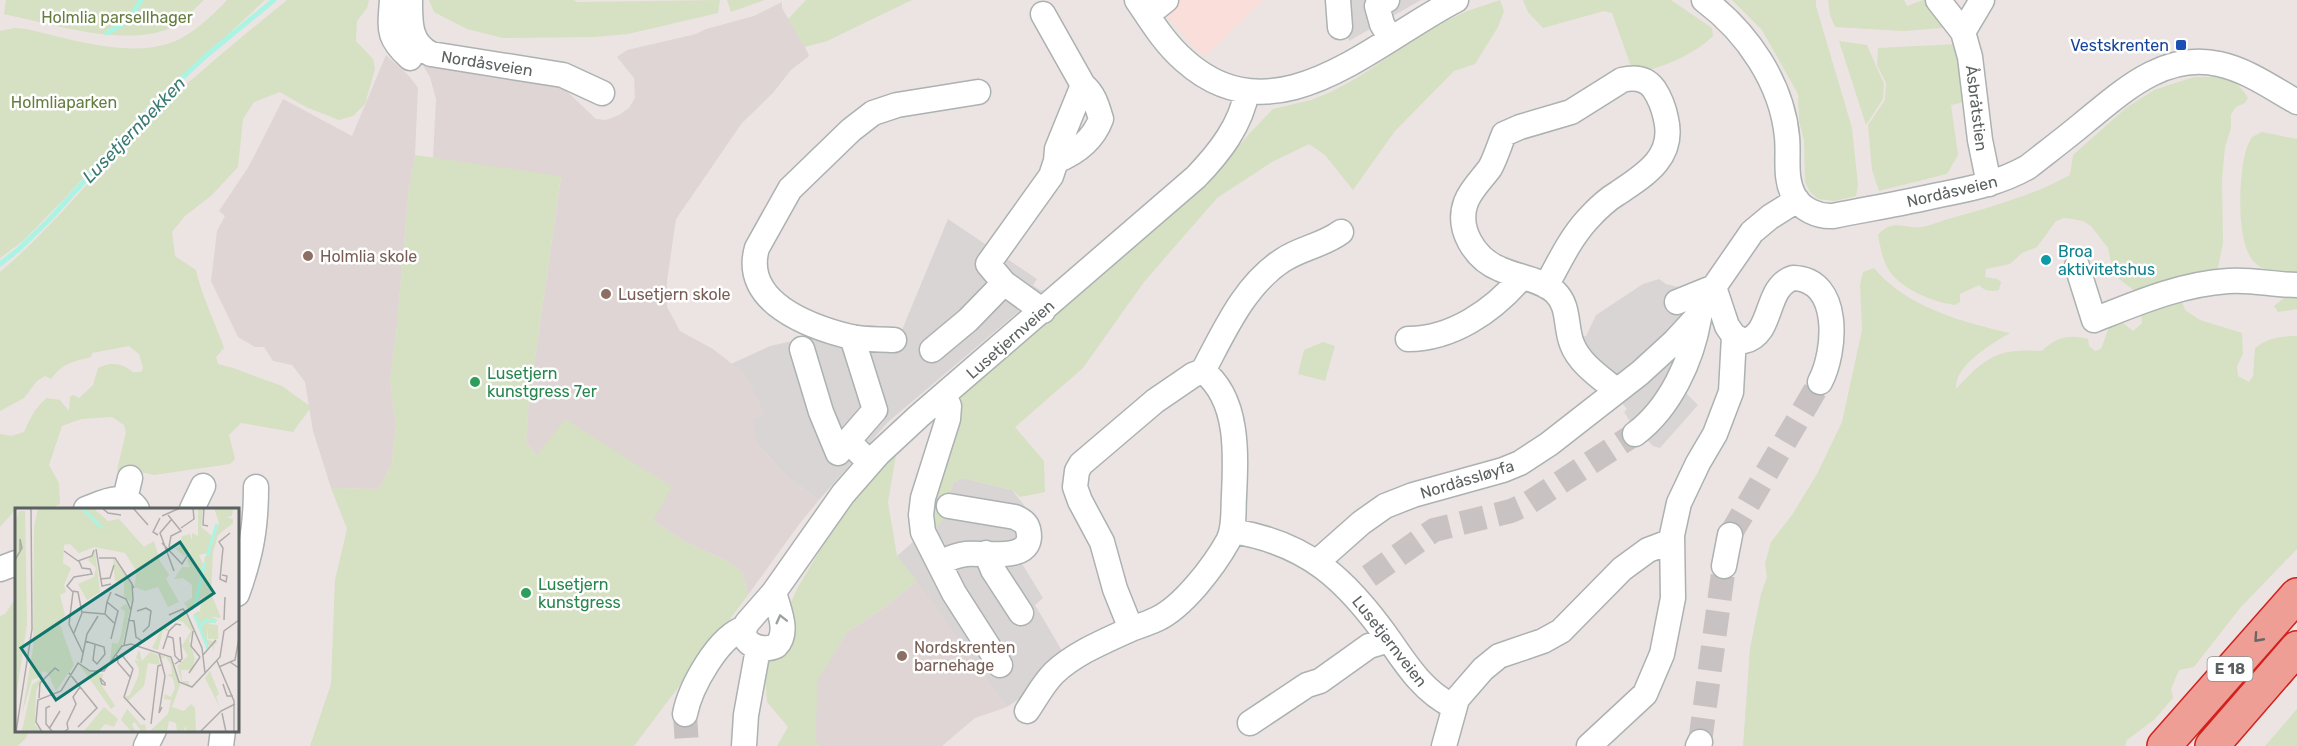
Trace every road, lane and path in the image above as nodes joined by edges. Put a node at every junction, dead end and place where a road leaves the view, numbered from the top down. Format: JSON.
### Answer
{"nodes":[{"id":1,"x":392,"y":0,"type":"edge"},
{"id":2,"x":410,"y":0,"type":"edge"},
{"id":3,"x":1166,"y":0,"type":"edge"},
{"id":4,"x":1338,"y":0,"type":"edge"},
{"id":5,"x":1456,"y":0,"type":"edge"},
{"id":6,"x":1704,"y":0,"type":"edge"},
{"id":7,"x":1938,"y":0,"type":"edge"},
{"id":8,"x":1982,"y":0,"type":"edge"},
{"id":9,"x":1380,"y":2,"type":"edge"},
{"id":10,"x":1142,"y":8,"type":"edge"},
{"id":11,"x":1043,"y":14,"type":"dead end"},
{"id":12,"x":1340,"y":27,"type":"dead end"},
{"id":13,"x":1963,"y":32,"type":"junction"},
{"id":14,"x":1390,"y":38,"type":"junction"},
{"id":15,"x":410,"y":58,"type":"dead end"},
{"id":16,"x":1247,"y":91,"type":"junction"},
{"id":17,"x":978,"y":92,"type":"dead end"},
{"id":18,"x":602,"y":93,"type":"dead end"},
{"id":19,"x":2297,"y":102,"type":"edge"},
{"id":20,"x":1989,"y":184,"type":"junction"},
{"id":21,"x":1797,"y":200,"type":"junction"},
{"id":22,"x":1341,"y":232,"type":"dead end"},
{"id":23,"x":2077,"y":266,"type":"dead end"},
{"id":24,"x":1521,"y":278,"type":"junction"},
{"id":25,"x":1004,"y":283,"type":"junction"},
{"id":26,"x":2297,"y":285,"type":"edge"},
{"id":27,"x":1546,"y":286,"type":"junction"},
{"id":28,"x":1714,"y":287,"type":"junction"},
{"id":29,"x":1677,"y":302,"type":"dead end"},
{"id":30,"x":1042,"y":311,"type":"junction"},
{"id":31,"x":1699,"y":315,"type":"junction"},
{"id":32,"x":1734,"y":336,"type":"junction"},
{"id":33,"x":852,"y":337,"type":"junction"},
{"id":34,"x":1407,"y":339,"type":"dead end"},
{"id":35,"x":894,"y":340,"type":"dead end"},
{"id":36,"x":802,"y":349,"type":"dead end"},
{"id":37,"x":932,"y":350,"type":"dead end"},
{"id":38,"x":1203,"y":371,"type":"junction"},
{"id":39,"x":1820,"y":382,"type":"tunnel mouth"},
{"id":40,"x":1616,"y":390,"type":"junction"},
{"id":41,"x":944,"y":395,"type":"junction"},
{"id":42,"x":1635,"y":434,"type":"tunnel mouth"},
{"id":43,"x":848,"y":441,"type":"junction"},
{"id":44,"x":870,"y":463,"type":"junction"},
{"id":45,"x":203,"y":486,"type":"dead end"},
{"id":46,"x":256,"y":487,"type":"dead end"},
{"id":47,"x":130,"y":495,"type":"edge"},
{"id":48,"x":949,"y":506,"type":"dead end"},
{"id":49,"x":89,"y":508,"type":"edge"},
{"id":50,"x":192,"y":508,"type":"edge"},
{"id":51,"x":1232,"y":531,"type":"junction"},
{"id":52,"x":1730,"y":535,"type":"tunnel mouth"},
{"id":53,"x":1672,"y":541,"type":"junction"},
{"id":54,"x":245,"y":542,"type":"edge"},
{"id":55,"x":986,"y":553,"type":"junction"},
{"id":56,"x":1317,"y":562,"type":"junction"},
{"id":57,"x":15,"y":563,"type":"edge"},
{"id":58,"x":939,"y":563,"type":"junction"},
{"id":59,"x":1724,"y":566,"type":"tunnel mouth"},
{"id":60,"x":0,"y":569,"type":"edge"},
{"id":61,"x":238,"y":591,"type":"edge"},
{"id":62,"x":774,"y":592,"type":"junction"},
{"id":63,"x":2297,"y":595,"type":"edge"},
{"id":64,"x":1021,"y":613,"type":"dead end"},
{"id":65,"x":745,"y":628,"type":"junction"},
{"id":66,"x":1131,"y":629,"type":"junction"},
{"id":67,"x":1389,"y":640,"type":"junction"},
{"id":68,"x":2297,"y":648,"type":"edge"},
{"id":69,"x":758,"y":649,"type":"junction"},
{"id":70,"x":1000,"y":664,"type":"dead end"},
{"id":71,"x":1453,"y":706,"type":"junction"},
{"id":72,"x":1027,"y":711,"type":"dead end"},
{"id":73,"x":685,"y":714,"type":"tunnel mouth"},
{"id":74,"x":1250,"y":723,"type":"dead end"},
{"id":75,"x":153,"y":731,"type":"edge"},
{"id":76,"x":223,"y":731,"type":"edge"},
{"id":77,"x":146,"y":746,"type":"edge"},
{"id":78,"x":220,"y":746,"type":"edge"},
{"id":79,"x":744,"y":746,"type":"edge"},
{"id":80,"x":1444,"y":746,"type":"edge"},
{"id":81,"x":1589,"y":746,"type":"edge"},
{"id":82,"x":2164,"y":746,"type":"edge"},
{"id":83,"x":2211,"y":746,"type":"edge"}],
"edges":[{"from":1,"to":15,"type":"street"},
{"from":2,"to":18,"type":"street","name":"Nordåsveien"},
{"from":3,"to":10,"type":"street"},
{"from":4,"to":12,"type":"street"},
{"from":5,"to":14,"type":"street"},
{"from":6,"to":21,"type":"street"},
{"from":7,"to":13,"type":"street","name":"Åsbråtstien"},
{"from":8,"to":13,"type":"street"},
{"from":9,"to":14,"type":"street"},
{"from":10,"to":16,"type":"street"},
{"from":11,"to":25,"type":"street"},
{"from":13,"to":20,"type":"street","name":"Åsbråtstien"},
{"from":14,"to":16,"type":"street"},
{"from":16,"to":30,"type":"street","name":"Lusetjernveien"},
{"from":17,"to":33,"type":"street"},
{"from":19,"to":20,"type":"street","name":"Nordåsveien"},
{"from":20,"to":21,"type":"street","name":"Nordåsveien"},
{"from":21,"to":28,"type":"street","name":"Nordåssløyfa"},
{"from":22,"to":38,"type":"street"},
{"from":23,"to":26,"type":"street"},
{"from":24,"to":27,"type":"street"},
{"from":24,"to":27,"type":"street"},
{"from":24,"to":34,"type":"street"},
{"from":25,"to":30,"type":"street"},
{"from":25,"to":37,"type":"street"},
{"from":27,"to":40,"type":"street"},
{"from":28,"to":29,"type":"street"},
{"from":28,"to":31,"type":"street","name":"Nordåssløyfa"},
{"from":28,"to":32,"type":"street"},
{"from":30,"to":41,"type":"street","name":"Lusetjernveien"},
{"from":31,"to":40,"type":"street","name":"Nordåssløyfa"},
{"from":31,"to":42,"type":"street"},
{"from":32,"to":39,"type":"street"},
{"from":32,"to":53,"type":"street"},
{"from":33,"to":35,"type":"street"},
{"from":33,"to":43,"type":"street"},
{"from":36,"to":43,"type":"street"},
{"from":38,"to":51,"type":"street"},
{"from":38,"to":66,"type":"street"},
{"from":40,"to":56,"type":"street","name":"Nordåssløyfa"},
{"from":41,"to":44,"type":"street","name":"Lusetjernveien"},
{"from":41,"to":58,"type":"street"},
{"from":43,"to":44,"type":"street"},
{"from":44,"to":62,"type":"street","name":"Lusetjernveien"},
{"from":45,"to":50,"type":"street"},
{"from":46,"to":54,"type":"street"},
{"from":47,"to":49,"type":"street"},
{"from":48,"to":55,"type":"street"},
{"from":51,"to":56,"type":"street","name":"Lusetjernveien"},
{"from":51,"to":66,"type":"street"},
{"from":52,"to":59,"type":"street"},
{"from":53,"to":71,"type":"street"},
{"from":53,"to":81,"type":"street"},
{"from":54,"to":61,"type":"street"},
{"from":55,"to":58,"type":"street"},
{"from":55,"to":64,"type":"street"},
{"from":56,"to":67,"type":"street","name":"Lusetjernveien"},
{"from":57,"to":60,"type":"street"},
{"from":58,"to":70,"type":"street"},
{"from":62,"to":65,"type":"street","name":"Lusetjernveien"},
{"from":69,"to":62,"type":"street","one_way":true},
{"from":63,"to":82,"type":"highway","number":"E 18","one_way":true},
{"from":65,"to":69,"type":"street"},
{"from":65,"to":73,"type":"street","name":"Lusetjernveien"},
{"from":66,"to":72,"type":"street"},
{"from":67,"to":71,"type":"street","name":"Lusetjernveien"},
{"from":67,"to":74,"type":"street"},
{"from":68,"to":83,"type":"highway","number":"E 18"},
{"from":69,"to":79,"type":"street"},
{"from":71,"to":80,"type":"street"},
{"from":75,"to":77,"type":"street"},
{"from":76,"to":78,"type":"street"}]}
